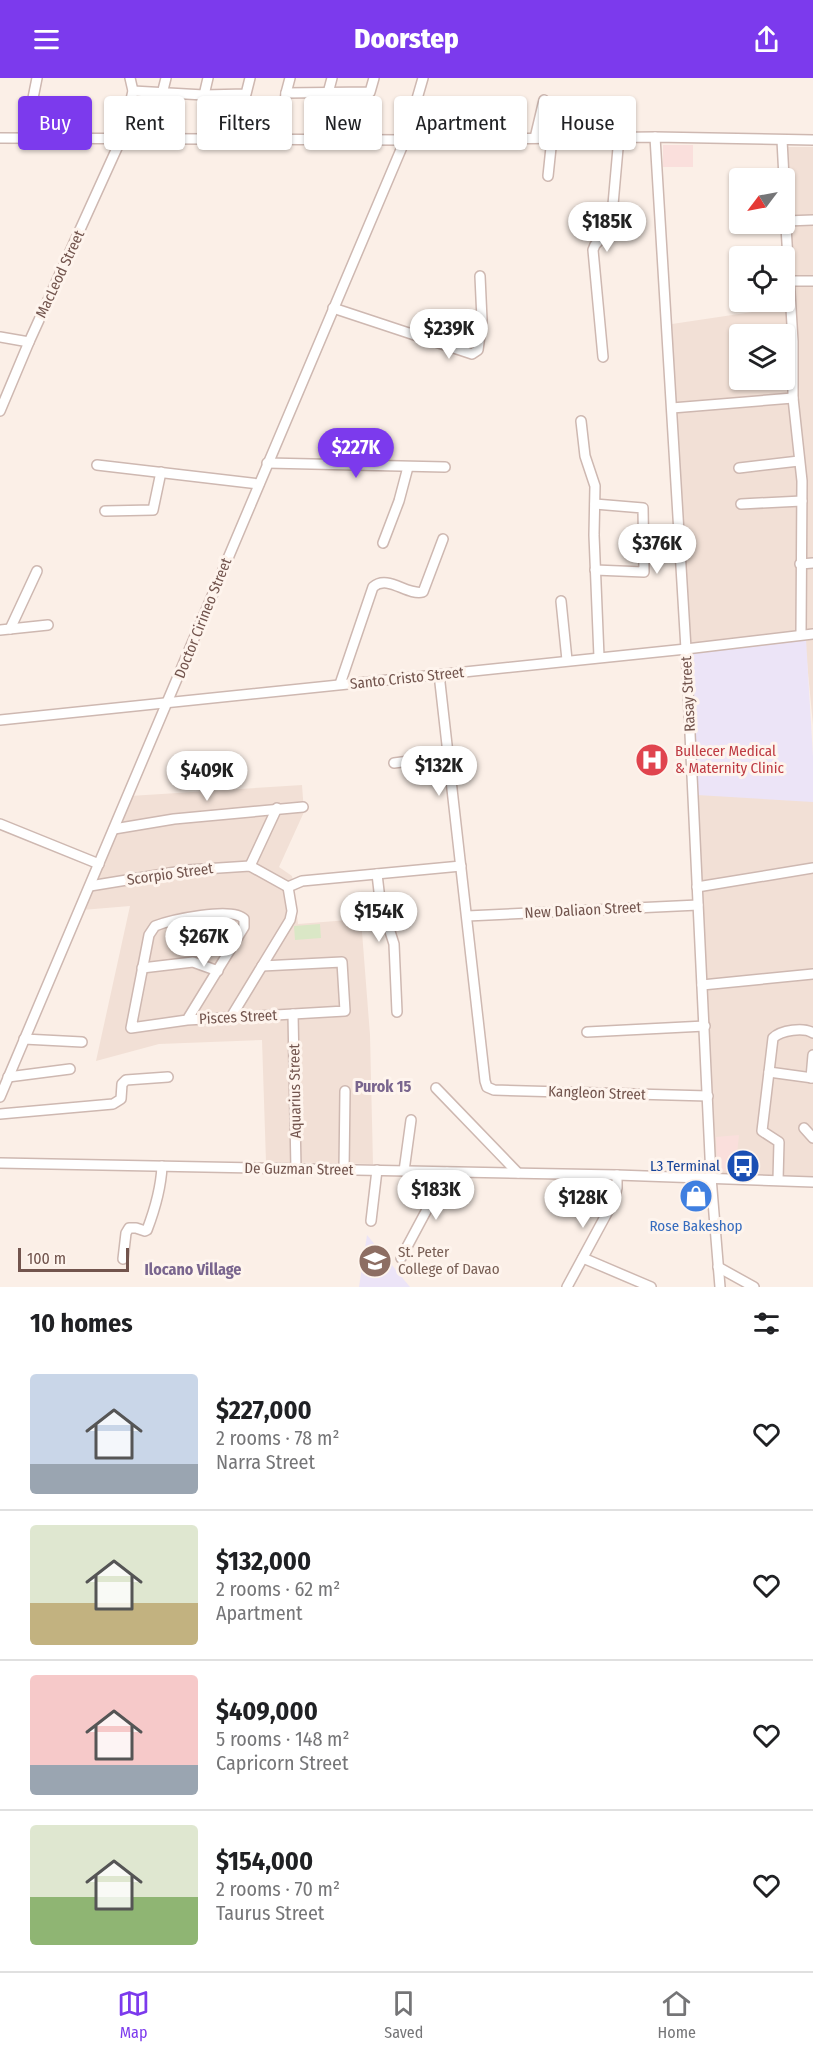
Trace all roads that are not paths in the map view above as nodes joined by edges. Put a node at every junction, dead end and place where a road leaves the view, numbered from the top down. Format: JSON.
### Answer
{"nodes":[{"id":1,"x":37,"y":78,"type":"edge"},
{"id":2,"x":130,"y":78,"type":"edge"},
{"id":3,"x":166,"y":78,"type":"edge"},
{"id":4,"x":208,"y":78,"type":"edge"},
{"id":5,"x":250,"y":78,"type":"edge"},
{"id":6,"x":290,"y":78,"type":"edge"},
{"id":7,"x":332,"y":78,"type":"edge"},
{"id":8,"x":374,"y":78,"type":"edge"},
{"id":9,"x":423,"y":78,"type":"edge"},
{"id":10,"x":133,"y":91,"type":"junction"},
{"id":11,"x":286,"y":93,"type":"junction"},
{"id":12,"x":328,"y":93,"type":"junction"},
{"id":13,"x":162,"y":94,"type":"junction"},
{"id":14,"x":204,"y":95,"type":"junction"},
{"id":15,"x":33,"y":96,"type":"edge"},
{"id":16,"x":132,"y":96,"type":"edge"},
{"id":17,"x":286,"y":96,"type":"edge"},
{"id":18,"x":418,"y":96,"type":"edge"},
{"id":19,"x":539,"y":121,"type":"edge"},
{"id":20,"x":636,"y":137,"type":"edge"},
{"id":21,"x":655,"y":137,"type":"junction"},
{"id":22,"x":0,"y":138,"type":"edge"},
{"id":23,"x":18,"y":138,"type":"edge"},
{"id":24,"x":527,"y":138,"type":"edge"},
{"id":25,"x":535,"y":138,"type":"junction"},
{"id":26,"x":539,"y":138,"type":"edge"},
{"id":27,"x":292,"y":139,"type":"edge"},
{"id":28,"x":394,"y":140,"type":"edge"},
{"id":29,"x":782,"y":140,"type":"junction"},
{"id":30,"x":813,"y":140,"type":"edge"},
{"id":31,"x":116,"y":150,"type":"edge"},
{"id":32,"x":401,"y":150,"type":"edge"},
{"id":33,"x":551,"y":150,"type":"edge"},
{"id":34,"x":619,"y":150,"type":"edge"},
{"id":35,"x":783,"y":168,"type":"edge"},
{"id":36,"x":548,"y":176,"type":"dead end"},
{"id":37,"x":813,"y":220,"type":"edge"},
{"id":38,"x":795,"y":221,"type":"edge"},
{"id":39,"x":480,"y":276,"type":"dead end"},
{"id":40,"x":795,"y":281,"type":"edge"},
{"id":41,"x":813,"y":281,"type":"edge"},
{"id":42,"x":333,"y":308,"type":"junction"},
{"id":43,"x":790,"y":312,"type":"edge"},
{"id":44,"x":0,"y":337,"type":"edge"},
{"id":45,"x":28,"y":342,"type":"junction"},
{"id":46,"x":603,"y":357,"type":"dead end"},
{"id":47,"x":793,"y":398,"type":"junction"},
{"id":48,"x":672,"y":408,"type":"junction"},
{"id":49,"x":0,"y":411,"type":"edge"},
{"id":50,"x":581,"y":421,"type":"dead end"},
{"id":51,"x":799,"y":460,"type":"junction"},
{"id":52,"x":267,"y":464,"type":"junction"},
{"id":53,"x":97,"y":465,"type":"dead end"},
{"id":54,"x":408,"y":467,"type":"junction"},
{"id":55,"x":445,"y":467,"type":"dead end"},
{"id":56,"x":739,"y":468,"type":"dead end"},
{"id":57,"x":162,"y":472,"type":"junction"},
{"id":58,"x":802,"y":481,"type":"junction"},
{"id":59,"x":813,"y":483,"type":"edge"},
{"id":60,"x":259,"y":484,"type":"junction"},
{"id":61,"x":802,"y":501,"type":"junction"},
{"id":62,"x":595,"y":504,"type":"junction"},
{"id":63,"x":741,"y":504,"type":"dead end"},
{"id":64,"x":105,"y":511,"type":"dead end"},
{"id":65,"x":443,"y":539,"type":"dead end"},
{"id":66,"x":383,"y":543,"type":"dead end"},
{"id":67,"x":644,"y":545,"type":"junction"},
{"id":68,"x":679,"y":545,"type":"junction"},
{"id":69,"x":800,"y":564,"type":"junction"},
{"id":70,"x":813,"y":564,"type":"edge"},
{"id":71,"x":595,"y":570,"type":"junction"},
{"id":72,"x":37,"y":571,"type":"dead end"},
{"id":73,"x":561,"y":602,"type":"dead end"},
{"id":74,"x":48,"y":625,"type":"dead end"},
{"id":75,"x":5,"y":630,"type":"edge"},
{"id":76,"x":801,"y":634,"type":"junction"},
{"id":77,"x":813,"y":634,"type":"edge"},
{"id":78,"x":686,"y":649,"type":"junction"},
{"id":79,"x":599,"y":657,"type":"junction"},
{"id":80,"x":567,"y":660,"type":"junction"},
{"id":81,"x":439,"y":674,"type":"junction"},
{"id":82,"x":340,"y":684,"type":"junction"},
{"id":83,"x":169,"y":702,"type":"junction"},
{"id":84,"x":0,"y":720,"type":"edge"},
{"id":85,"x":448,"y":756,"type":"junction"},
{"id":86,"x":394,"y":763,"type":"dead end"},
{"id":87,"x":303,"y":807,"type":"dead end"},
{"id":88,"x":277,"y":808,"type":"junction"},
{"id":89,"x":0,"y":824,"type":"edge"},
{"id":90,"x":114,"y":829,"type":"junction"},
{"id":91,"x":99,"y":864,"type":"junction"},
{"id":92,"x":250,"y":866,"type":"junction"},
{"id":93,"x":461,"y":866,"type":"junction"},
{"id":94,"x":813,"y":868,"type":"edge"},
{"id":95,"x":377,"y":874,"type":"junction"},
{"id":96,"x":90,"y":886,"type":"junction"},
{"id":97,"x":288,"y":886,"type":"junction"},
{"id":98,"x":697,"y":887,"type":"junction"},
{"id":99,"x":698,"y":905,"type":"junction"},
{"id":100,"x":467,"y":916,"type":"junction"},
{"id":101,"x":262,"y":966,"type":"junction"},
{"id":102,"x":142,"y":968,"type":"junction"},
{"id":103,"x":218,"y":971,"type":"junction"},
{"id":104,"x":813,"y":974,"type":"edge"},
{"id":105,"x":702,"y":985,"type":"junction"},
{"id":106,"x":397,"y":1012,"type":"dead end"},
{"id":107,"x":293,"y":1014,"type":"junction"},
{"id":108,"x":231,"y":1017,"type":"junction"},
{"id":109,"x":187,"y":1020,"type":"junction"},
{"id":110,"x":705,"y":1026,"type":"junction"},
{"id":111,"x":587,"y":1032,"type":"dead end"},
{"id":112,"x":813,"y":1033,"type":"edge"},
{"id":113,"x":24,"y":1039,"type":"junction"},
{"id":114,"x":82,"y":1042,"type":"dead end"},
{"id":115,"x":813,"y":1055,"type":"edge"},
{"id":116,"x":70,"y":1069,"type":"dead end"},
{"id":117,"x":769,"y":1072,"type":"junction"},
{"id":118,"x":8,"y":1077,"type":"junction"},
{"id":119,"x":168,"y":1077,"type":"dead end"},
{"id":120,"x":812,"y":1078,"type":"edge"},
{"id":121,"x":436,"y":1088,"type":"dead end"},
{"id":122,"x":345,"y":1091,"type":"dead end"},
{"id":123,"x":708,"y":1096,"type":"junction"},
{"id":124,"x":0,"y":1097,"type":"edge"},
{"id":125,"x":0,"y":1114,"type":"edge"},
{"id":126,"x":411,"y":1120,"type":"dead end"},
{"id":127,"x":804,"y":1128,"type":"dead end"},
{"id":128,"x":813,"y":1138,"type":"edge"},
{"id":129,"x":0,"y":1163,"type":"edge"},
{"id":130,"x":162,"y":1166,"type":"junction"},
{"id":131,"x":296,"y":1169,"type":"junction"},
{"id":132,"x":344,"y":1170,"type":"junction"},
{"id":133,"x":376,"y":1170,"type":"junction"},
{"id":134,"x":404,"y":1171,"type":"junction"},
{"id":135,"x":447,"y":1172,"type":"junction"},
{"id":136,"x":518,"y":1173,"type":"junction"},
{"id":137,"x":617,"y":1175,"type":"junction"},
{"id":138,"x":711,"y":1177,"type":"junction"},
{"id":139,"x":778,"y":1180,"type":"junction"},
{"id":140,"x":813,"y":1182,"type":"edge"},
{"id":141,"x":371,"y":1221,"type":"dead end"},
{"id":142,"x":401,"y":1258,"type":"dead end"},
{"id":143,"x":583,"y":1258,"type":"junction"},
{"id":144,"x":123,"y":1259,"type":"dead end"},
{"id":145,"x":718,"y":1267,"type":"junction"},
{"id":146,"x":567,"y":1287,"type":"edge"},
{"id":147,"x":651,"y":1287,"type":"edge"},
{"id":148,"x":720,"y":1287,"type":"edge"},
{"id":149,"x":754,"y":1287,"type":"edge"}],
"edges":[{"from":1,"to":15,"type":"street"},
{"from":2,"to":10,"type":"street"},
{"from":3,"to":13,"type":"street"},
{"from":4,"to":14,"type":"street"},
{"from":5,"to":14,"type":"street"},
{"from":6,"to":11,"type":"street"},
{"from":7,"to":12,"type":"street"},
{"from":8,"to":12,"type":"street"},
{"from":9,"to":18,"type":"street","name":"Doctor Cirineo Street"},
{"from":10,"to":13,"type":"street"},
{"from":10,"to":16,"type":"street","name":"MacLeod Street"},
{"from":11,"to":12,"type":"street"},
{"from":11,"to":17,"type":"street"},
{"from":13,"to":14,"type":"street"},
{"from":19,"to":25,"type":"street"},
{"from":20,"to":21,"type":"street"},
{"from":21,"to":29,"type":"street"},
{"from":21,"to":48,"type":"street","name":"Rasay Street"},
{"from":22,"to":23,"type":"street"},
{"from":24,"to":25,"type":"street"},
{"from":25,"to":26,"type":"street"},
{"from":27,"to":28,"type":"street"},
{"from":29,"to":30,"type":"street"},
{"from":29,"to":35,"type":"street"},
{"from":31,"to":45,"type":"street","name":"MacLeod Street"},
{"from":32,"to":42,"type":"street","name":"Doctor Cirineo Street"},
{"from":33,"to":36,"type":"street"},
{"from":34,"to":46,"type":"street"},
{"from":37,"to":38,"type":"street"},
{"from":39,"to":42,"type":"street"},
{"from":40,"to":41,"type":"street"},
{"from":42,"to":52,"type":"street","name":"Doctor Cirineo Street"},
{"from":43,"to":47,"type":"street"},
{"from":44,"to":45,"type":"street"},
{"from":45,"to":49,"type":"street","name":"MacLeod Street"},
{"from":47,"to":48,"type":"street"},
{"from":47,"to":51,"type":"street"},
{"from":48,"to":68,"type":"street","name":"Rasay Street"},
{"from":50,"to":62,"type":"street"},
{"from":51,"to":56,"type":"street"},
{"from":51,"to":58,"type":"street"},
{"from":52,"to":54,"type":"street"},
{"from":52,"to":60,"type":"street","name":"Doctor Cirineo Street"},
{"from":53,"to":57,"type":"street"},
{"from":54,"to":55,"type":"street"},
{"from":54,"to":66,"type":"street"},
{"from":57,"to":60,"type":"street"},
{"from":57,"to":64,"type":"street"},
{"from":58,"to":59,"type":"street"},
{"from":58,"to":61,"type":"street"},
{"from":60,"to":83,"type":"street","name":"Doctor Cirineo Street"},
{"from":61,"to":63,"type":"street"},
{"from":61,"to":69,"type":"street"},
{"from":62,"to":67,"type":"street"},
{"from":62,"to":71,"type":"street"},
{"from":65,"to":82,"type":"street"},
{"from":67,"to":68,"type":"street"},
{"from":67,"to":71,"type":"street"},
{"from":68,"to":78,"type":"street","name":"Rasay Street"},
{"from":69,"to":70,"type":"street"},
{"from":69,"to":76,"type":"street"},
{"from":71,"to":79,"type":"street"},
{"from":72,"to":75,"type":"street"},
{"from":73,"to":80,"type":"street"},
{"from":74,"to":75,"type":"street"},
{"from":76,"to":77,"type":"street","name":"Santo Cristo Street"},
{"from":76,"to":78,"type":"street","name":"Santo Cristo Street"},
{"from":78,"to":79,"type":"street","name":"Santo Cristo Street"},
{"from":78,"to":98,"type":"street","name":"Rasay Street"},
{"from":79,"to":80,"type":"street","name":"Santo Cristo Street"},
{"from":80,"to":81,"type":"street","name":"Santo Cristo Street"},
{"from":81,"to":82,"type":"street","name":"Santo Cristo Street"},
{"from":81,"to":85,"type":"street"},
{"from":82,"to":83,"type":"street","name":"Santo Cristo Street"},
{"from":83,"to":84,"type":"street","name":"Santo Cristo Street"},
{"from":83,"to":90,"type":"street","name":"Doctor Cirineo Street"},
{"from":85,"to":86,"type":"street"},
{"from":85,"to":93,"type":"street"},
{"from":87,"to":88,"type":"street"},
{"from":88,"to":90,"type":"street"},
{"from":88,"to":92,"type":"street"},
{"from":89,"to":91,"type":"street"},
{"from":90,"to":91,"type":"street","name":"Doctor Cirineo Street"},
{"from":91,"to":96,"type":"street","name":"Doctor Cirineo Street"},
{"from":92,"to":96,"type":"street","name":"Scorpio Street"},
{"from":92,"to":97,"type":"street"},
{"from":93,"to":95,"type":"street"},
{"from":93,"to":100,"type":"street"},
{"from":94,"to":98,"type":"street"},
{"from":95,"to":97,"type":"street"},
{"from":95,"to":106,"type":"street"},
{"from":96,"to":113,"type":"street","name":"Doctor Cirineo Street"},
{"from":97,"to":101,"type":"street"},
{"from":98,"to":99,"type":"street","name":"Rasay Street"},
{"from":99,"to":100,"type":"street","name":"New Daliaon Street"},
{"from":99,"to":105,"type":"street","name":"Rasay Street"},
{"from":100,"to":123,"type":"street","name":"Kangleon Street"},
{"from":101,"to":107,"type":"street","name":"Pisces Street"},
{"from":101,"to":108,"type":"street"},
{"from":102,"to":103,"type":"street"},
{"from":102,"to":103,"type":"street"},
{"from":102,"to":109,"type":"street","name":"Pisces Street"},
{"from":103,"to":109,"type":"street"},
{"from":104,"to":105,"type":"street"},
{"from":105,"to":110,"type":"street","name":"Rasay Street"},
{"from":107,"to":108,"type":"street","name":"Pisces Street"},
{"from":107,"to":131,"type":"street","name":"Aquarius Street"},
{"from":108,"to":109,"type":"street","name":"Pisces Street"},
{"from":110,"to":111,"type":"street"},
{"from":110,"to":123,"type":"street","name":"Rasay Street"},
{"from":112,"to":117,"type":"street"},
{"from":113,"to":114,"type":"street"},
{"from":113,"to":118,"type":"street","name":"Doctor Cirineo Street"},
{"from":115,"to":120,"type":"street"},
{"from":116,"to":118,"type":"street"},
{"from":117,"to":120,"type":"street"},
{"from":117,"to":139,"type":"street"},
{"from":118,"to":124,"type":"street","name":"Doctor Cirineo Street"},
{"from":119,"to":125,"type":"street"},
{"from":121,"to":136,"type":"street"},
{"from":122,"to":132,"type":"street"},
{"from":123,"to":138,"type":"street","name":"Rasay Street"},
{"from":126,"to":134,"type":"street"},
{"from":127,"to":128,"type":"street"},
{"from":129,"to":130,"type":"street","name":"De Guzman Street"},
{"from":130,"to":131,"type":"street","name":"De Guzman Street"},
{"from":130,"to":144,"type":"street"},
{"from":131,"to":132,"type":"street","name":"De Guzman Street"},
{"from":132,"to":133,"type":"street","name":"De Guzman Street"},
{"from":133,"to":134,"type":"street","name":"De Guzman Street"},
{"from":133,"to":141,"type":"street"},
{"from":134,"to":135,"type":"street","name":"De Guzman Street"},
{"from":135,"to":136,"type":"street","name":"De Guzman Street"},
{"from":135,"to":142,"type":"street"},
{"from":136,"to":137,"type":"street","name":"De Guzman Street"},
{"from":137,"to":138,"type":"street","name":"De Guzman Street"},
{"from":137,"to":143,"type":"street"},
{"from":138,"to":139,"type":"street","name":"De Guzman Street"},
{"from":138,"to":145,"type":"street","name":"Rasay Street"},
{"from":139,"to":140,"type":"street","name":"De Guzman Street"},
{"from":143,"to":146,"type":"street"},
{"from":143,"to":147,"type":"street"},
{"from":145,"to":148,"type":"street","name":"Rasay Street"},
{"from":145,"to":149,"type":"street"}]}
